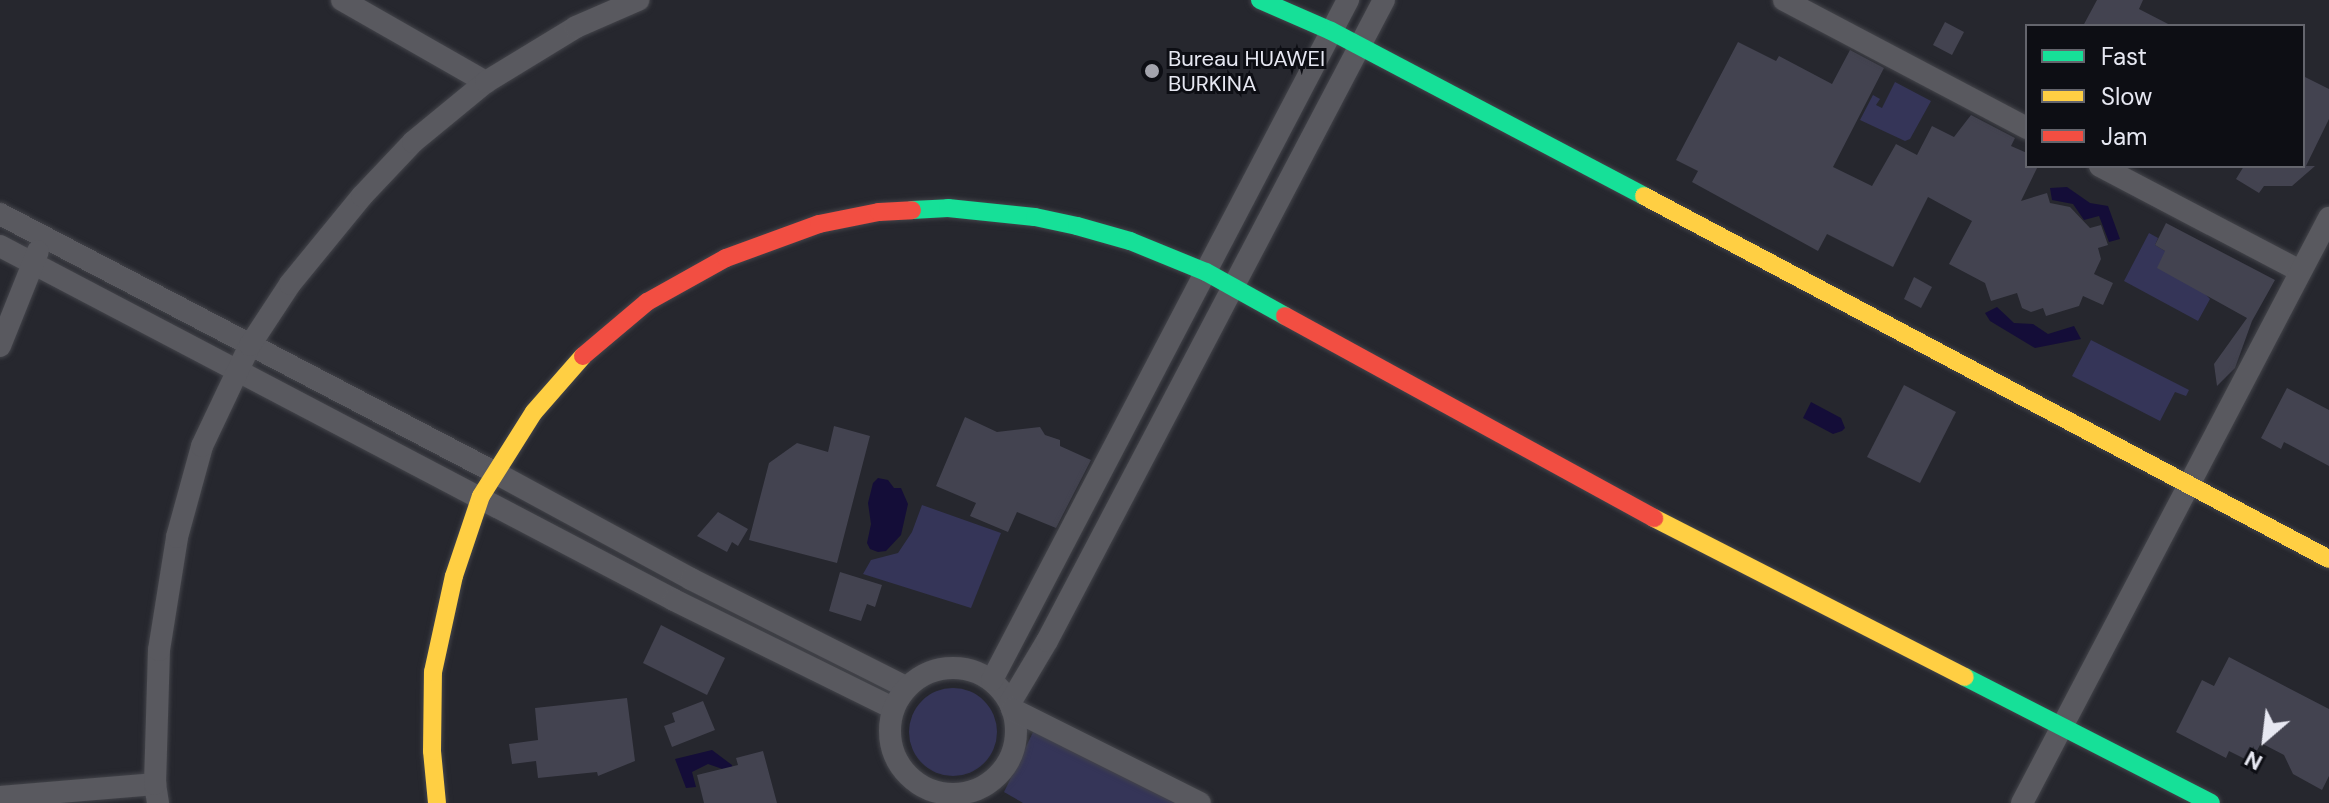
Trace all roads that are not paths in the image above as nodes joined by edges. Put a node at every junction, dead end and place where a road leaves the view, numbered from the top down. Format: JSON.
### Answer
{"nodes":[{"id":1,"x":342,"y":0,"type":"edge"},
{"id":2,"x":638,"y":0,"type":"edge"},
{"id":3,"x":1260,"y":0,"type":"edge"},
{"id":4,"x":1348,"y":0,"type":"edge"},
{"id":5,"x":1384,"y":0,"type":"edge"},
{"id":6,"x":1784,"y":0,"type":"edge"},
{"id":7,"x":1331,"y":31,"type":"junction"},
{"id":8,"x":1359,"y":48,"type":"junction"},
{"id":9,"x":486,"y":82,"type":"junction"},
{"id":10,"x":2025,"y":127,"type":"edge"},
{"id":11,"x":2104,"y":168,"type":"edge"},
{"id":12,"x":0,"y":214,"type":"edge"},
{"id":13,"x":2329,"y":218,"type":"edge"},
{"id":14,"x":44,"y":237,"type":"junction"},
{"id":15,"x":0,"y":246,"type":"edge"},
{"id":16,"x":32,"y":263,"type":"junction"},
{"id":17,"x":2300,"y":271,"type":"junction"},
{"id":18,"x":1206,"y":272,"type":"junction"},
{"id":19,"x":1233,"y":287,"type":"junction"},
{"id":20,"x":250,"y":345,"type":"junction"},
{"id":21,"x":0,"y":346,"type":"edge"},
{"id":22,"x":237,"y":369,"type":"junction"},
{"id":23,"x":494,"y":472,"type":"junction"},
{"id":24,"x":2188,"y":485,"type":"junction"},
{"id":25,"x":481,"y":496,"type":"junction"},
{"id":26,"x":2329,"y":559,"type":"edge"},
{"id":27,"x":992,"y":680,"type":"junction"},
{"id":28,"x":906,"y":687,"type":"junction"},
{"id":29,"x":1011,"y":706,"type":"junction"},
{"id":30,"x":893,"y":708,"type":"junction"},
{"id":31,"x":2062,"y":726,"type":"junction"},
{"id":32,"x":157,"y":794,"type":"edge"},
{"id":33,"x":0,"y":797,"type":"edge"},
{"id":34,"x":951,"y":797,"type":"edge"},
{"id":35,"x":437,"y":803,"type":"edge"},
{"id":36,"x":991,"y":803,"type":"edge"},
{"id":37,"x":1200,"y":803,"type":"edge"},
{"id":38,"x":2022,"y":803,"type":"edge"},
{"id":39,"x":2211,"y":803,"type":"edge"}],
"edges":[{"from":1,"to":9,"type":"street"},
{"from":2,"to":9,"type":"street"},
{"from":3,"to":7,"type":"street"},
{"from":4,"to":7,"type":"street"},
{"from":5,"to":8,"type":"street"},
{"from":6,"to":10,"type":"street"},
{"from":7,"to":8,"type":"street"},
{"from":7,"to":18,"type":"street"},
{"from":8,"to":19,"type":"street"},
{"from":8,"to":24,"type":"street"},
{"from":9,"to":20,"type":"street"},
{"from":11,"to":17,"type":"street"},
{"from":12,"to":14,"type":"street"},
{"from":13,"to":17,"type":"street"},
{"from":14,"to":16,"type":"street"},
{"from":14,"to":20,"type":"street"},
{"from":15,"to":16,"type":"street"},
{"from":16,"to":21,"type":"street"},
{"from":16,"to":22,"type":"street"},
{"from":17,"to":24,"type":"street"},
{"from":18,"to":19,"type":"street"},
{"from":18,"to":23,"type":"street"},
{"from":18,"to":27,"type":"street"},
{"from":19,"to":29,"type":"street"},
{"from":19,"to":31,"type":"street"},
{"from":20,"to":22,"type":"street"},
{"from":20,"to":23,"type":"street"},
{"from":22,"to":25,"type":"street"},
{"from":22,"to":32,"type":"street"},
{"from":23,"to":25,"type":"street"},
{"from":23,"to":28,"type":"street"},
{"from":24,"to":26,"type":"street"},
{"from":24,"to":31,"type":"street"},
{"from":25,"to":30,"type":"street"},
{"from":25,"to":35,"type":"street"},
{"from":27,"to":28,"type":"street"},
{"from":27,"to":29,"type":"street"},
{"from":28,"to":30,"type":"street"},
{"from":29,"to":34,"type":"street"},
{"from":29,"to":37,"type":"street"},
{"from":30,"to":34,"type":"street"},
{"from":31,"to":38,"type":"street"},
{"from":31,"to":39,"type":"street"},
{"from":32,"to":33,"type":"street"},
{"from":34,"to":36,"type":"street"}]}
